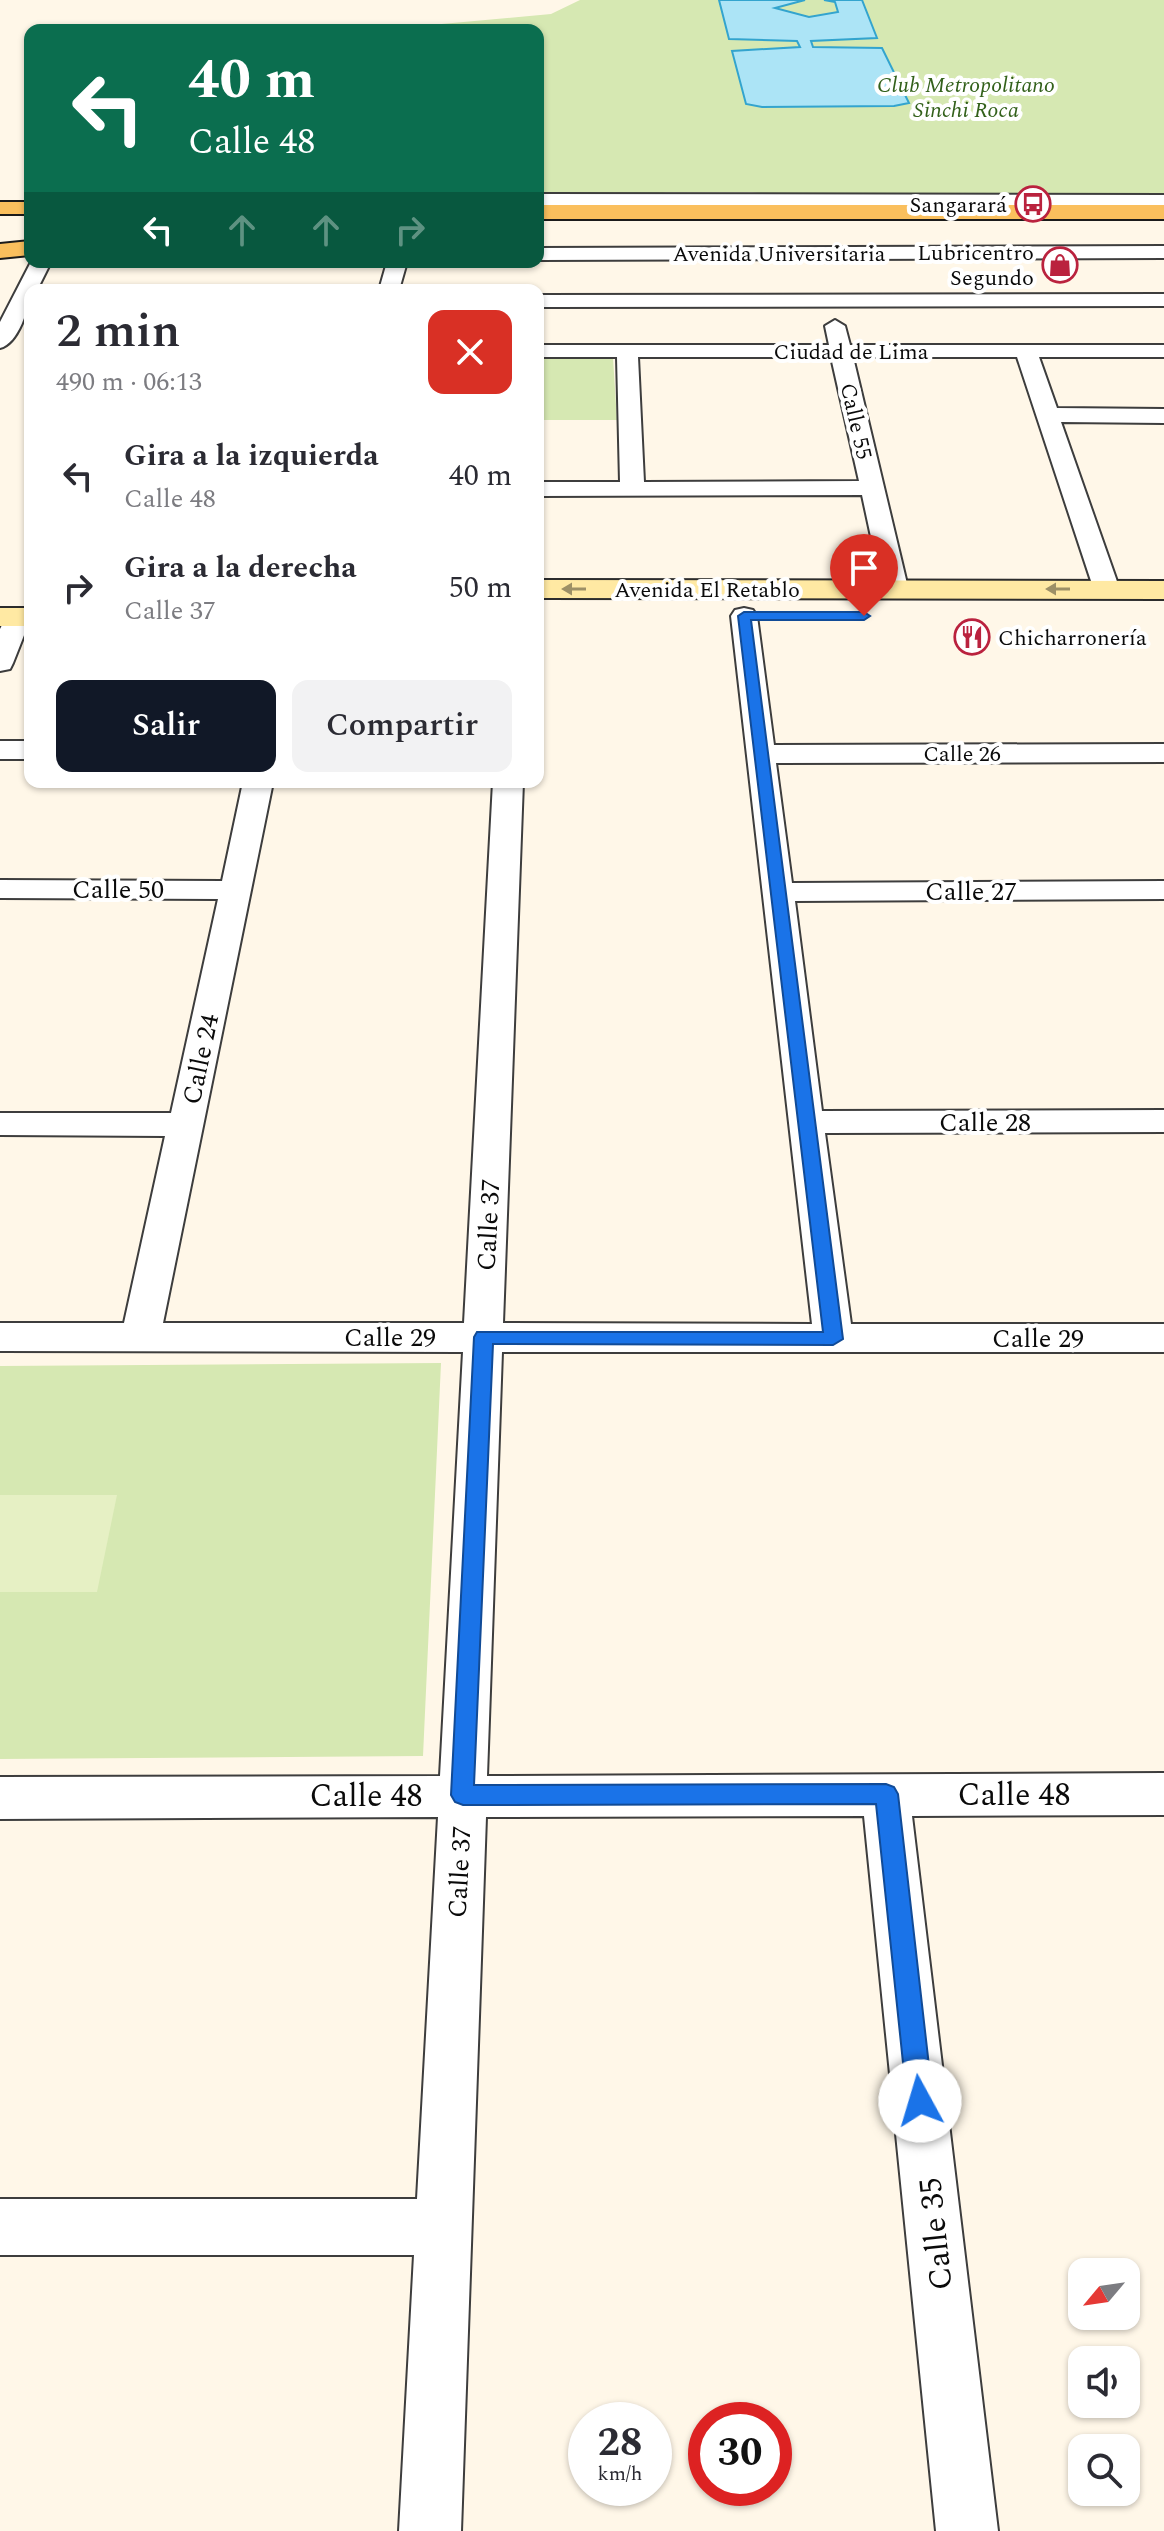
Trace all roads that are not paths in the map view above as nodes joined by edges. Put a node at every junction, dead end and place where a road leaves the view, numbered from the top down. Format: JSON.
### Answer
{"nodes":[{"id":1,"x":544,"y":200,"type":"edge"},
{"id":2,"x":1163,"y":204,"type":"edge"},
{"id":3,"x":0,"y":208,"type":"edge"},
{"id":4,"x":24,"y":208,"type":"edge"},
{"id":5,"x":544,"y":212,"type":"edge"},
{"id":6,"x":0,"y":240,"type":"edge"},
{"id":7,"x":24,"y":240,"type":"edge"},
{"id":8,"x":544,"y":242,"type":"edge"},
{"id":9,"x":1164,"y":242,"type":"edge"},
{"id":10,"x":24,"y":251,"type":"edge"},
{"id":11,"x":0,"y":252,"type":"edge"},
{"id":12,"x":1164,"y":252,"type":"edge"},
{"id":13,"x":544,"y":254,"type":"edge"},
{"id":14,"x":823,"y":277,"type":"junction"},
{"id":15,"x":24,"y":286,"type":"edge"},
{"id":16,"x":544,"y":300,"type":"edge"},
{"id":17,"x":1164,"y":300,"type":"edge"},
{"id":18,"x":10,"y":305,"type":"edge"},
{"id":19,"x":5,"y":349,"type":"edge"},
{"id":20,"x":544,"y":351,"type":"edge"},
{"id":21,"x":627,"y":351,"type":"junction"},
{"id":22,"x":840,"y":351,"type":"junction"},
{"id":23,"x":1026,"y":351,"type":"junction"},
{"id":24,"x":1164,"y":351,"type":"edge"},
{"id":25,"x":1048,"y":415,"type":"junction"},
{"id":26,"x":1164,"y":416,"type":"edge"},
{"id":27,"x":632,"y":488,"type":"junction"},
{"id":28,"x":872,"y":488,"type":"junction"},
{"id":29,"x":544,"y":489,"type":"edge"},
{"id":30,"x":895,"y":588,"type":"junction"},
{"id":31,"x":544,"y":589,"type":"edge"},
{"id":32,"x":0,"y":590,"type":"edge"},
{"id":33,"x":1107,"y":590,"type":"junction"},
{"id":34,"x":1164,"y":590,"type":"edge"},
{"id":35,"x":19,"y":611,"type":"edge"},
{"id":36,"x":544,"y":616,"type":"edge"},
{"id":37,"x":744,"y":616,"type":"junction"},
{"id":38,"x":1164,"y":616,"type":"edge"},
{"id":39,"x":0,"y":663,"type":"edge"},
{"id":40,"x":0,"y":750,"type":"edge"},
{"id":41,"x":24,"y":750,"type":"edge"},
{"id":42,"x":1164,"y":753,"type":"edge"},
{"id":43,"x":760,"y":754,"type":"junction"},
{"id":44,"x":257,"y":788,"type":"edge"},
{"id":45,"x":508,"y":788,"type":"edge"},
{"id":46,"x":0,"y":889,"type":"edge"},
{"id":47,"x":236,"y":890,"type":"junction"},
{"id":48,"x":1164,"y":890,"type":"edge"},
{"id":49,"x":778,"y":892,"type":"junction"},
{"id":50,"x":1164,"y":1121,"type":"edge"},
{"id":51,"x":806,"y":1122,"type":"junction"},
{"id":52,"x":0,"y":1124,"type":"edge"},
{"id":53,"x":186,"y":1125,"type":"junction"},
{"id":54,"x":0,"y":1337,"type":"edge"},
{"id":55,"x":141,"y":1337,"type":"junction"},
{"id":56,"x":483,"y":1337,"type":"junction"},
{"id":57,"x":1164,"y":1338,"type":"edge"},
{"id":58,"x":833,"y":1339,"type":"junction"},
{"id":59,"x":886,"y":1794,"type":"junction"},
{"id":60,"x":1164,"y":1794,"type":"edge"},
{"id":61,"x":463,"y":1795,"type":"junction"},
{"id":62,"x":0,"y":1798,"type":"edge"},
{"id":63,"x":0,"y":2227,"type":"edge"},
{"id":64,"x":444,"y":2227,"type":"junction"},
{"id":65,"x":430,"y":2531,"type":"edge"},
{"id":66,"x":967,"y":2531,"type":"edge"}],
"edges":[{"from":1,"to":2,"type":"street","name":"Avenida Universitaria"},
{"from":2,"to":5,"type":"main road","name":"Avenida Universitaria"},
{"from":3,"to":4,"type":"main road"},
{"from":6,"to":7,"type":"main road"},
{"from":8,"to":9,"type":"main road","name":"Avenida Universitaria"},
{"from":10,"to":11,"type":"main road"},
{"from":12,"to":14,"type":"street","name":"Avenida Universitaria"},
{"from":13,"to":14,"type":"street","name":"Avenida Universitaria"},
{"from":14,"to":16,"type":"street"},
{"from":14,"to":17,"type":"street"},
{"from":14,"to":22,"type":"street","name":"Calle 55"},
{"from":15,"to":18,"type":"street"},
{"from":18,"to":19,"type":"street"},
{"from":20,"to":21,"type":"street","name":"Ciudad de Lima"},
{"from":21,"to":22,"type":"street","name":"Ciudad de Lima"},
{"from":21,"to":27,"type":"street"},
{"from":22,"to":23,"type":"street","name":"Ciudad de Lima"},
{"from":22,"to":28,"type":"street","name":"Calle 55"},
{"from":23,"to":24,"type":"street","name":"Ciudad de Lima"},
{"from":23,"to":25,"type":"street"},
{"from":25,"to":26,"type":"street"},
{"from":25,"to":33,"type":"street"},
{"from":27,"to":28,"type":"street"},
{"from":27,"to":29,"type":"street"},
{"from":28,"to":30,"type":"street","name":"Calle 55"},
{"from":30,"to":31,"type":"main road","name":"Avenida El Retablo","one_way":true},
{"from":33,"to":30,"type":"main road","name":"Avenida El Retablo","one_way":true},
{"from":32,"to":35,"type":"main road"},
{"from":33,"to":34,"type":"main road","name":"Avenida El Retablo"},
{"from":35,"to":39,"type":"street"},
{"from":36,"to":37,"type":"main road","name":"Avenida El Retablo"},
{"from":37,"to":38,"type":"main road","name":"Avenida El Retablo"},
{"from":37,"to":43,"type":"street"},
{"from":40,"to":41,"type":"street"},
{"from":42,"to":43,"type":"street","name":"Calle 26"},
{"from":43,"to":49,"type":"street"},
{"from":44,"to":47,"type":"street","name":"Calle 24"},
{"from":45,"to":56,"type":"street","name":"Calle 37"},
{"from":46,"to":47,"type":"street","name":"Calle 50"},
{"from":47,"to":53,"type":"street","name":"Calle 24"},
{"from":48,"to":49,"type":"street","name":"Calle 27"},
{"from":49,"to":51,"type":"street"},
{"from":50,"to":51,"type":"street","name":"Calle 28"},
{"from":51,"to":58,"type":"street"},
{"from":52,"to":53,"type":"street"},
{"from":53,"to":55,"type":"street","name":"Calle 24"},
{"from":54,"to":55,"type":"street","name":"Calle 29"},
{"from":55,"to":56,"type":"street","name":"Calle 29"},
{"from":56,"to":58,"type":"street","name":"Calle 29"},
{"from":56,"to":61,"type":"street","name":"Calle 37"},
{"from":57,"to":58,"type":"street","name":"Calle 29"},
{"from":59,"to":60,"type":"street","name":"Calle 48"},
{"from":59,"to":61,"type":"street","name":"Calle 48"},
{"from":59,"to":66,"type":"street","name":"Calle 35"},
{"from":61,"to":62,"type":"street","name":"Calle 48"},
{"from":61,"to":64,"type":"street","name":"Calle 37"},
{"from":63,"to":64,"type":"street"},
{"from":64,"to":65,"type":"street","name":"Calle 37"}]}
